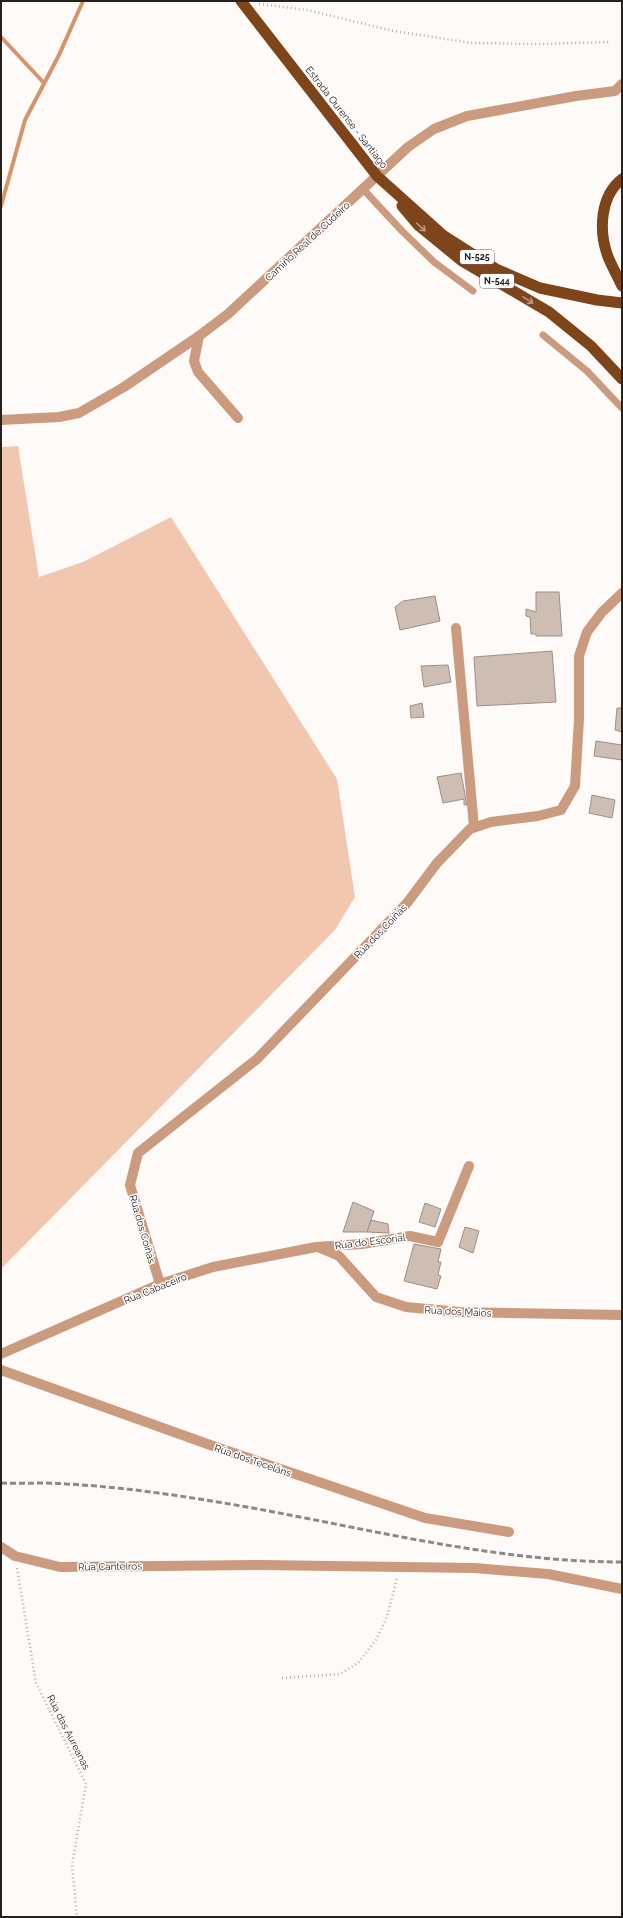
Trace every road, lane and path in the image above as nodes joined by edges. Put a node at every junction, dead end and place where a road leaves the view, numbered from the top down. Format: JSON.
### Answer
{"nodes":[{"id":1,"x":241,"y":1,"type":"edge"},
{"id":2,"x":611,"y":42,"type":"dead end"},
{"id":3,"x":620,"y":90,"type":"edge"},
{"id":4,"x":377,"y":176,"type":"junction"},
{"id":5,"x":622,"y":180,"type":"edge"},
{"id":6,"x":363,"y":189,"type":"junction"},
{"id":7,"x":622,"y":286,"type":"edge"},
{"id":8,"x":473,"y":291,"type":"dead end"},
{"id":9,"x":622,"y":303,"type":"edge"},
{"id":10,"x":543,"y":335,"type":"dead end"},
{"id":11,"x":199,"y":336,"type":"junction"},
{"id":12,"x":622,"y":379,"type":"edge"},
{"id":13,"x":622,"y":408,"type":"edge"},
{"id":14,"x":238,"y":418,"type":"dead end"},
{"id":15,"x":1,"y":420,"type":"edge"},
{"id":16,"x":622,"y":594,"type":"edge"},
{"id":17,"x":456,"y":628,"type":"dead end"},
{"id":18,"x":474,"y":827,"type":"junction"},
{"id":19,"x":469,"y":1166,"type":"dead end"},
{"id":20,"x":316,"y":1247,"type":"junction"},
{"id":21,"x":160,"y":1284,"type":"junction"},
{"id":22,"x":622,"y":1315,"type":"edge"},
{"id":23,"x":1,"y":1354,"type":"edge"},
{"id":24,"x":1,"y":1370,"type":"edge"},
{"id":25,"x":509,"y":1532,"type":"dead end"},
{"id":26,"x":1,"y":1547,"type":"edge"},
{"id":27,"x":15,"y":1556,"type":"junction"},
{"id":28,"x":400,"y":1566,"type":"junction"},
{"id":29,"x":622,"y":1589,"type":"edge"},
{"id":30,"x":282,"y":1678,"type":"dead end"},
{"id":31,"x":77,"y":1917,"type":"edge"}],
"edges":[{"from":1,"to":2,"type":"path"},
{"from":1,"to":4,"type":"highway","name":"Estrada Ourense - Santiago","number":"N-525"},
{"from":3,"to":4,"type":"street","name":"Camiño Real de Cudeiro"},
{"from":4,"to":6,"type":"street","name":"Camiño Real de Cudeiro"},
{"from":4,"to":9,"type":"highway","name":"Estrada Ourense - Santiago","number":"N-525"},
{"from":4,"to":12,"type":"highway","number":"N-544","one_way":true},
{"from":5,"to":7,"type":"highway"},
{"from":6,"to":8,"type":"lane"},
{"from":6,"to":11,"type":"street","name":"Camiño Real de Cudeiro"},
{"from":10,"to":13,"type":"lane"},
{"from":11,"to":14,"type":"street"},
{"from":11,"to":15,"type":"street","name":"Camiño Real de Cudeiro"},
{"from":16,"to":18,"type":"street","name":"Rúa dos Coiñás"},
{"from":17,"to":18,"type":"street"},
{"from":18,"to":21,"type":"street","name":"Rúa dos Coiñás"},
{"from":19,"to":20,"type":"street","name":"Rúa do Escorial"},
{"from":20,"to":21,"type":"street","name":"Rúa Cabaceiro"},
{"from":20,"to":22,"type":"street","name":"Rúa dos Maios"},
{"from":21,"to":23,"type":"street","name":"Rúa Cabaceiro"},
{"from":24,"to":25,"type":"street","name":"Rúa dos Teceláns"},
{"from":26,"to":27,"type":"street","name":"Rúa Canteiros"},
{"from":27,"to":28,"type":"street","name":"Rúa Canteiros"},
{"from":27,"to":31,"type":"path","name":"Rúa das Aureanas"},
{"from":28,"to":29,"type":"street","name":"Rúa Canteiros"},
{"from":28,"to":30,"type":"path"}]}
